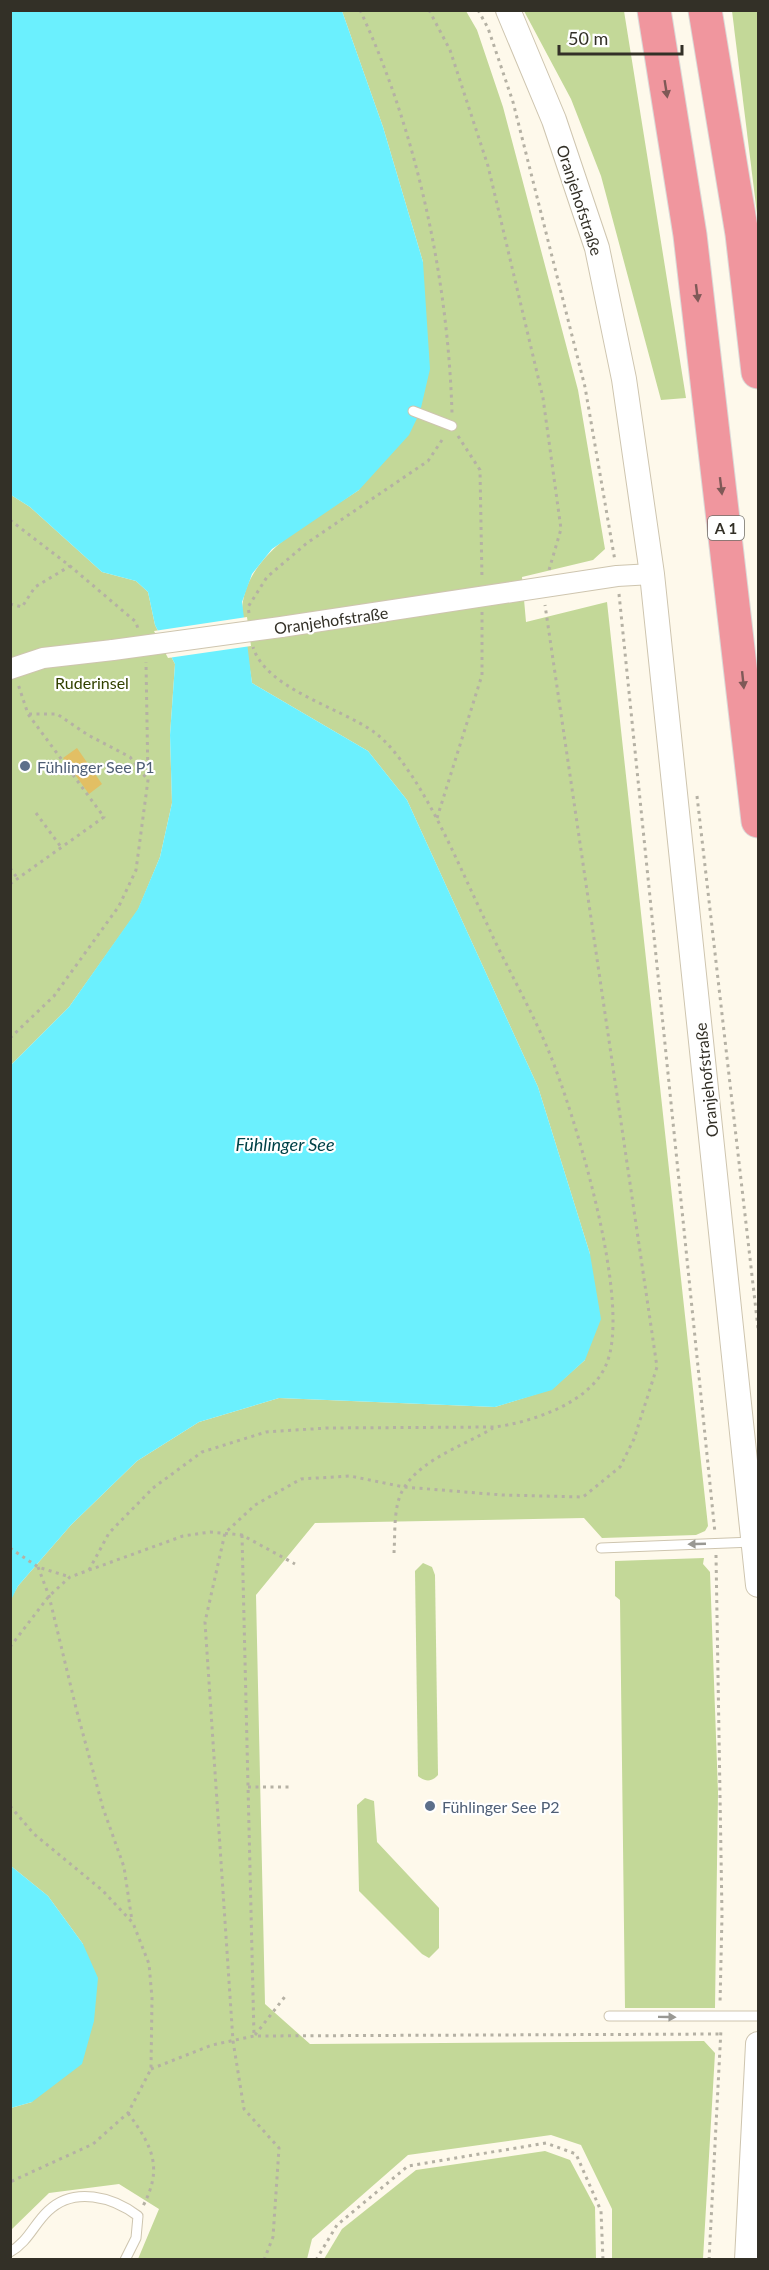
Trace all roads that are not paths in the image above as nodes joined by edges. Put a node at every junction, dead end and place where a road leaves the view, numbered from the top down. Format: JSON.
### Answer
{"nodes":[{"id":1,"x":508,"y":10,"type":"edge"},
{"id":2,"x":654,"y":10,"type":"edge"},
{"id":3,"x":705,"y":10,"type":"edge"},
{"id":4,"x":723,"y":10,"type":"edge"},
{"id":5,"x":742,"y":234,"type":"junction"},
{"id":6,"x":759,"y":372,"type":"edge"},
{"id":7,"x":413,"y":411,"type":"dead end"},
{"id":8,"x":452,"y":426,"type":"road end"},
{"id":9,"x":652,"y":574,"type":"junction"},
{"id":10,"x":11,"y":669,"type":"edge"},
{"id":11,"x":759,"y":822,"type":"edge"},
{"id":12,"x":756,"y":1542,"type":"junction"},
{"id":13,"x":601,"y":1548,"type":"dead end"},
{"id":14,"x":759,"y":1585,"type":"edge"},
{"id":15,"x":609,"y":2016,"type":"dead end"},
{"id":16,"x":759,"y":2016,"type":"edge"},
{"id":17,"x":759,"y":2044,"type":"edge"},
{"id":18,"x":10,"y":2252,"type":"edge"},
{"id":19,"x":125,"y":2259,"type":"edge"},
{"id":20,"x":747,"y":2259,"type":"edge"}],
"edges":[{"from":1,"to":9,"type":"street","name":"Oranjehofstraße"},
{"from":2,"to":11,"type":"highway","number":"A 1","one_way":true},
{"from":3,"to":5,"type":"highway"},
{"from":4,"to":5,"type":"highway"},
{"from":5,"to":6,"type":"highway"},
{"from":7,"to":8,"type":"lane"},
{"from":9,"to":10,"type":"street","name":"Oranjehofstraße","bridge":true},
{"from":9,"to":12,"type":"street","name":"Oranjehofstraße"},
{"from":12,"to":13,"type":"lane","one_way":true},
{"from":12,"to":14,"type":"street","name":"Oranjehofstraße"},
{"from":15,"to":16,"type":"lane","one_way":true},
{"from":17,"to":20,"type":"street"},
{"from":18,"to":19,"type":"lane"}]}
